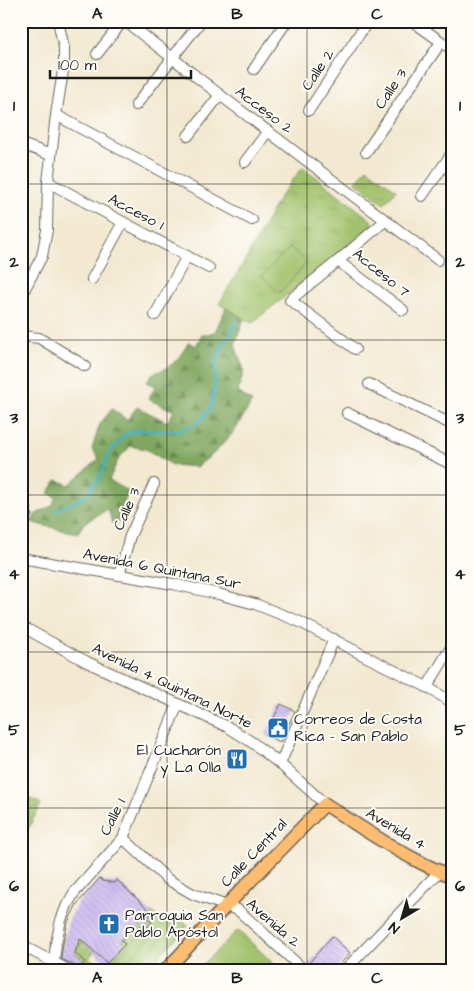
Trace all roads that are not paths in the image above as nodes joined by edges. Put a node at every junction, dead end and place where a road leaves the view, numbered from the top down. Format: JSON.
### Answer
{"nodes":[{"id":1,"x":124,"y":21,"type":"edge"},
{"id":2,"x":201,"y":21,"type":"edge"},
{"id":3,"x":287,"y":21,"type":"edge"},
{"id":4,"x":368,"y":21,"type":"edge"},
{"id":5,"x":412,"y":21,"type":"edge"},
{"id":6,"x":60,"y":23,"type":"edge"},
{"id":7,"x":441,"y":42,"type":"junction"},
{"id":8,"x":453,"y":50,"type":"edge"},
{"id":9,"x":97,"y":54,"type":"dead end"},
{"id":10,"x":172,"y":58,"type":"junction"},
{"id":11,"x":254,"y":69,"type":"dead end"},
{"id":12,"x":220,"y":95,"type":"junction"},
{"id":13,"x":136,"y":105,"type":"dead end"},
{"id":14,"x":309,"y":110,"type":"dead end"},
{"id":15,"x":56,"y":115,"type":"junction"},
{"id":16,"x":268,"y":131,"type":"junction"},
{"id":17,"x":188,"y":136,"type":"dead end"},
{"id":18,"x":21,"y":144,"type":"edge"},
{"id":19,"x":366,"y":152,"type":"dead end"},
{"id":20,"x":453,"y":152,"type":"edge"},
{"id":21,"x":51,"y":155,"type":"junction"},
{"id":22,"x":245,"y":162,"type":"dead end"},
{"id":23,"x":48,"y":182,"type":"junction"},
{"id":24,"x":422,"y":196,"type":"dead end"},
{"id":25,"x":252,"y":220,"type":"dead end"},
{"id":26,"x":386,"y":220,"type":"junction"},
{"id":27,"x":123,"y":222,"type":"junction"},
{"id":28,"x":187,"y":256,"type":"junction"},
{"id":29,"x":438,"y":260,"type":"dead end"},
{"id":30,"x":338,"y":261,"type":"junction"},
{"id":31,"x":209,"y":268,"type":"dead end"},
{"id":32,"x":92,"y":279,"type":"dead end"},
{"id":33,"x":21,"y":296,"type":"edge"},
{"id":34,"x":403,"y":310,"type":"dead end"},
{"id":35,"x":155,"y":315,"type":"dead end"},
{"id":36,"x":21,"y":336,"type":"edge"},
{"id":37,"x":355,"y":349,"type":"dead end"},
{"id":38,"x":85,"y":366,"type":"dead end"},
{"id":39,"x":370,"y":384,"type":"dead end"},
{"id":40,"x":347,"y":413,"type":"dead end"},
{"id":41,"x":453,"y":425,"type":"edge"},
{"id":42,"x":453,"y":465,"type":"edge"},
{"id":43,"x":154,"y":484,"type":"dead end"},
{"id":44,"x":21,"y":558,"type":"edge"},
{"id":45,"x":119,"y":575,"type":"junction"},
{"id":46,"x":21,"y":626,"type":"edge"},
{"id":47,"x":334,"y":639,"type":"junction"},
{"id":48,"x":453,"y":644,"type":"edge"},
{"id":49,"x":428,"y":687,"type":"junction"},
{"id":50,"x":453,"y":703,"type":"edge"},
{"id":51,"x":178,"y":704,"type":"junction"},
{"id":52,"x":280,"y":764,"type":"junction"},
{"id":53,"x":325,"y":804,"type":"junction"},
{"id":54,"x":122,"y":838,"type":"junction"},
{"id":55,"x":439,"y":872,"type":"junction"},
{"id":56,"x":453,"y":876,"type":"edge"},
{"id":57,"x":226,"y":906,"type":"junction"},
{"id":58,"x":21,"y":945,"type":"edge"},
{"id":59,"x":54,"y":962,"type":"junction"},
{"id":60,"x":68,"y":970,"type":"edge"},
{"id":61,"x":166,"y":970,"type":"edge"},
{"id":62,"x":304,"y":970,"type":"edge"},
{"id":63,"x":345,"y":970,"type":"edge"}],
"edges":[{"from":1,"to":9,"type":"street"},
{"from":1,"to":10,"type":"street","name":"Acceso 2"},
{"from":2,"to":10,"type":"street"},
{"from":3,"to":11,"type":"street"},
{"from":4,"to":14,"type":"street","name":"Calle 2"},
{"from":5,"to":7,"type":"street"},
{"from":6,"to":15,"type":"street"},
{"from":7,"to":8,"type":"street"},
{"from":7,"to":19,"type":"street","name":"Calle 3"},
{"from":10,"to":12,"type":"street","name":"Acceso 2"},
{"from":10,"to":13,"type":"street"},
{"from":12,"to":16,"type":"street","name":"Acceso 2"},
{"from":12,"to":17,"type":"street"},
{"from":15,"to":21,"type":"street"},
{"from":15,"to":25,"type":"street"},
{"from":16,"to":22,"type":"street"},
{"from":16,"to":26,"type":"street","name":"Acceso 2"},
{"from":18,"to":21,"type":"street"},
{"from":20,"to":24,"type":"street"},
{"from":21,"to":23,"type":"street"},
{"from":23,"to":27,"type":"street","name":"Acceso 1"},
{"from":23,"to":33,"type":"street"},
{"from":26,"to":29,"type":"street","name":"Acceso 2"},
{"from":26,"to":30,"type":"street","name":"Acceso 7"},
{"from":27,"to":28,"type":"street","name":"Acceso 1"},
{"from":27,"to":32,"type":"street"},
{"from":28,"to":31,"type":"street","name":"Acceso 1"},
{"from":28,"to":35,"type":"street"},
{"from":30,"to":34,"type":"street","name":"Acceso 7"},
{"from":30,"to":37,"type":"street"},
{"from":36,"to":38,"type":"street"},
{"from":39,"to":41,"type":"street"},
{"from":40,"to":42,"type":"street"},
{"from":43,"to":45,"type":"street","name":"Calle 3"},
{"from":44,"to":45,"type":"street","name":"Avenida 6 Quintana Sur"},
{"from":45,"to":47,"type":"street","name":"Avenida 6 Quintana Sur"},
{"from":46,"to":51,"type":"street","name":"Avenida 4 Quintana Norte"},
{"from":47,"to":49,"type":"street","name":"Avenida 6 Quintana Sur"},
{"from":47,"to":52,"type":"street"},
{"from":48,"to":49,"type":"street"},
{"from":49,"to":50,"type":"street","name":"Avenida 6 Quintana Sur"},
{"from":51,"to":52,"type":"street","name":"Avenida 4 Quintana Norte"},
{"from":51,"to":54,"type":"street","name":"Calle 1"},
{"from":52,"to":53,"type":"street","name":"Avenida 4 Quintana Norte"},
{"from":53,"to":55,"type":"main road","name":"Avenida 4"},
{"from":53,"to":57,"type":"main road","name":"Calle Central"},
{"from":54,"to":57,"type":"street","name":"Avenida 2"},
{"from":54,"to":59,"type":"street","name":"Calle 1"},
{"from":55,"to":56,"type":"main road","name":"Avenida 4"},
{"from":55,"to":63,"type":"street"},
{"from":57,"to":61,"type":"main road","name":"Calle Central"},
{"from":57,"to":62,"type":"street","name":"Avenida 2"},
{"from":58,"to":59,"type":"street"},
{"from":59,"to":60,"type":"street"}]}
